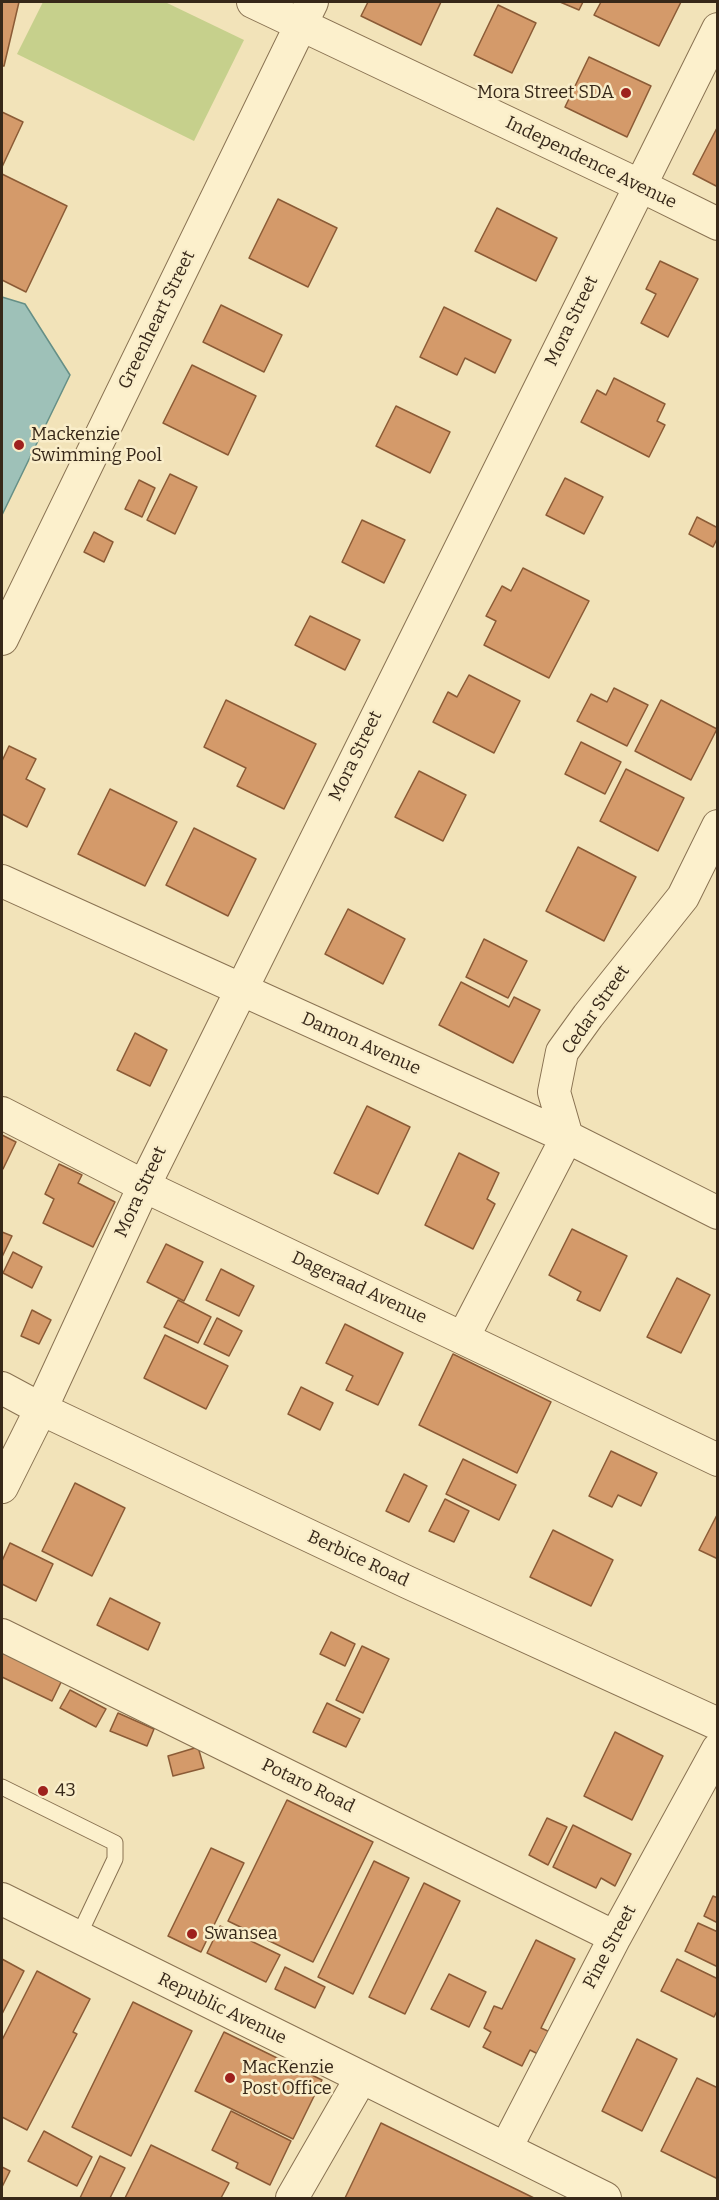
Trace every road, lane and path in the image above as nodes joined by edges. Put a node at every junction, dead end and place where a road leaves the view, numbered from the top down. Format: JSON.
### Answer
{"nodes":[{"id":1,"x":253,"y":2,"type":"edge"},
{"id":2,"x":306,"y":13,"type":"edge"},
{"id":3,"x":717,"y":29,"type":"edge"},
{"id":4,"x":639,"y":185,"type":"junction"},
{"id":5,"x":717,"y":225,"type":"edge"},
{"id":6,"x":2,"y":639,"type":"edge"},
{"id":7,"x":717,"y":826,"type":"edge"},
{"id":8,"x":2,"y":881,"type":"edge"},
{"id":9,"x":240,"y":989,"type":"junction"},
{"id":10,"x":2,"y":1113,"type":"edge"},
{"id":11,"x":567,"y":1137,"type":"junction"},
{"id":12,"x":144,"y":1185,"type":"junction"},
{"id":13,"x":717,"y":1213,"type":"edge"},
{"id":14,"x":463,"y":1338,"type":"junction"},
{"id":15,"x":2,"y":1388,"type":"edge"},
{"id":16,"x":41,"y":1409,"type":"junction"},
{"id":17,"x":717,"y":1460,"type":"edge"},
{"id":18,"x":2,"y":1487,"type":"edge"},
{"id":19,"x":2,"y":1635,"type":"edge"},
{"id":20,"x":717,"y":1724,"type":"edge"},
{"id":21,"x":717,"y":1749,"type":"edge"},
{"id":22,"x":2,"y":1787,"type":"edge"},
{"id":23,"x":2,"y":1899,"type":"edge"},
{"id":24,"x":78,"y":1937,"type":"junction"},
{"id":25,"x":615,"y":1937,"type":"junction"},
{"id":26,"x":361,"y":2078,"type":"junction"},
{"id":27,"x":506,"y":2148,"type":"junction"},
{"id":28,"x":292,"y":2199,"type":"edge"},
{"id":29,"x":605,"y":2199,"type":"edge"}],
"edges":[{"from":1,"to":2,"type":"street","name":"Independence Avenue"},
{"from":2,"to":4,"type":"street","name":"Independence Avenue"},
{"from":2,"to":6,"type":"street","name":"Greenheart Street"},
{"from":3,"to":4,"type":"street","name":"Mora Street"},
{"from":4,"to":5,"type":"street","name":"Independence Avenue"},
{"from":4,"to":9,"type":"street","name":"Mora Street"},
{"from":7,"to":11,"type":"street","name":"Cedar Street"},
{"from":8,"to":9,"type":"street","name":"Damon Avenue"},
{"from":9,"to":11,"type":"street","name":"Damon Avenue"},
{"from":9,"to":12,"type":"street","name":"Mora Street"},
{"from":10,"to":12,"type":"street","name":"Dageraad Avenue"},
{"from":11,"to":13,"type":"street","name":"Damon Avenue"},
{"from":11,"to":14,"type":"street"},
{"from":12,"to":14,"type":"street","name":"Dageraad Avenue"},
{"from":12,"to":16,"type":"street","name":"Mora Street"},
{"from":14,"to":17,"type":"street","name":"Dageraad Avenue"},
{"from":15,"to":16,"type":"street","name":"Berbice Road"},
{"from":16,"to":18,"type":"street","name":"Mora Street"},
{"from":16,"to":20,"type":"street","name":"Berbice Road"},
{"from":19,"to":25,"type":"street","name":"Potaro Road"},
{"from":21,"to":25,"type":"street","name":"Pine Street"},
{"from":22,"to":24,"type":"lane"},
{"from":23,"to":24,"type":"street","name":"Republic Avenue"},
{"from":24,"to":26,"type":"street","name":"Republic Avenue"},
{"from":25,"to":27,"type":"street","name":"Pine Street"},
{"from":26,"to":27,"type":"street","name":"Republic Avenue"},
{"from":26,"to":28,"type":"street"},
{"from":27,"to":29,"type":"street","name":"Republic Avenue"}]}
